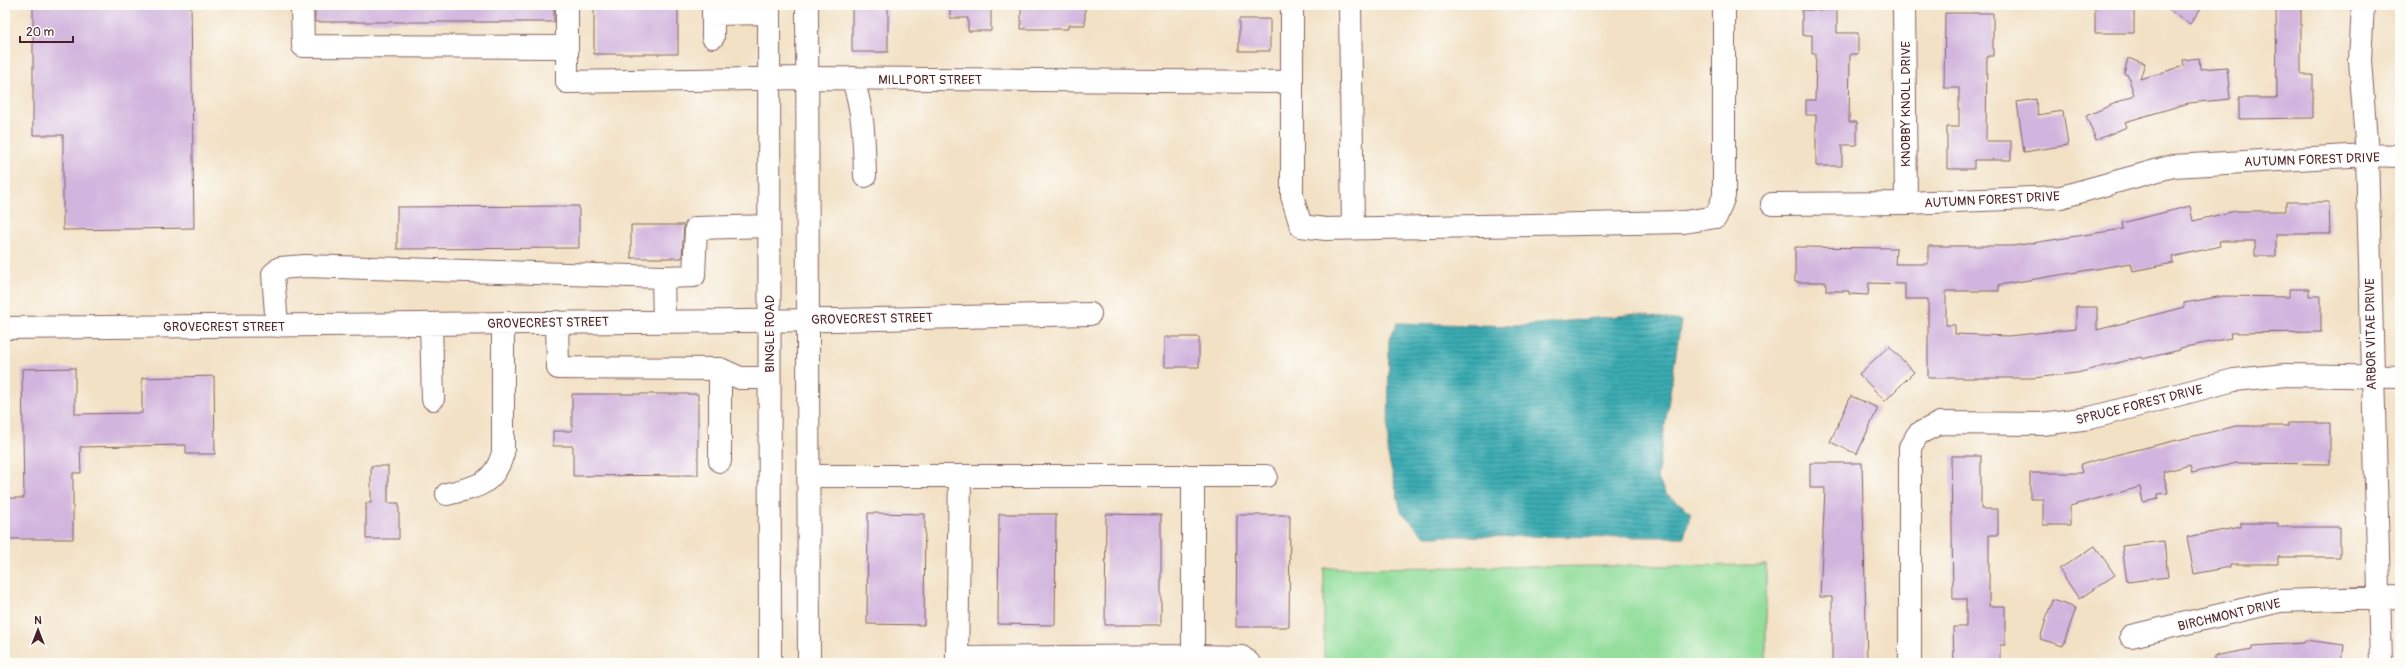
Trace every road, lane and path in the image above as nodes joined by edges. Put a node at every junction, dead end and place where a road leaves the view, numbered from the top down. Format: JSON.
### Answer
{"nodes":[{"id":1,"x":302,"y":5,"type":"edge"},
{"id":2,"x":567,"y":5,"type":"edge"},
{"id":3,"x":807,"y":5,"type":"edge"},
{"id":4,"x":1292,"y":5,"type":"edge"},
{"id":5,"x":1350,"y":5,"type":"edge"},
{"id":6,"x":1724,"y":5,"type":"edge"},
{"id":7,"x":1904,"y":5,"type":"edge"},
{"id":8,"x":2363,"y":5,"type":"edge"},
{"id":9,"x":769,"y":9,"type":"edge"},
{"id":10,"x":713,"y":10,"type":"edge"},
{"id":11,"x":713,"y":37,"type":"dead end"},
{"id":12,"x":567,"y":47,"type":"junction"},
{"id":13,"x":807,"y":78,"type":"junction"},
{"id":14,"x":852,"y":78,"type":"junction"},
{"id":15,"x":770,"y":79,"type":"junction"},
{"id":16,"x":1292,"y":82,"type":"junction"},
{"id":17,"x":2366,"y":155,"type":"junction"},
{"id":18,"x":2400,"y":156,"type":"edge"},
{"id":19,"x":865,"y":176,"type":"dead end"},
{"id":20,"x":1906,"y":203,"type":"junction"},
{"id":21,"x":1772,"y":204,"type":"dead end"},
{"id":22,"x":769,"y":226,"type":"junction"},
{"id":23,"x":1353,"y":228,"type":"junction"},
{"id":24,"x":663,"y":278,"type":"junction"},
{"id":25,"x":1090,"y":314,"type":"dead end"},
{"id":26,"x":769,"y":320,"type":"junction"},
{"id":27,"x":808,"y":320,"type":"junction"},
{"id":28,"x":664,"y":321,"type":"junction"},
{"id":29,"x":557,"y":322,"type":"junction"},
{"id":30,"x":503,"y":323,"type":"junction"},
{"id":31,"x":431,"y":324,"type":"junction"},
{"id":32,"x":277,"y":326,"type":"junction"},
{"id":33,"x":5,"y":328,"type":"edge"},
{"id":34,"x":720,"y":369,"type":"junction"},
{"id":35,"x":2371,"y":376,"type":"junction"},
{"id":36,"x":2400,"y":377,"type":"edge"},
{"id":37,"x":769,"y":378,"type":"junction"},
{"id":38,"x":433,"y":399,"type":"dead end"},
{"id":39,"x":720,"y":461,"type":"dead end"},
{"id":40,"x":809,"y":476,"type":"junction"},
{"id":41,"x":960,"y":476,"type":"junction"},
{"id":42,"x":1193,"y":476,"type":"junction"},
{"id":43,"x":1266,"y":476,"type":"dead end"},
{"id":44,"x":447,"y":494,"type":"dead end"},
{"id":45,"x":2379,"y":597,"type":"junction"},
{"id":46,"x":2400,"y":597,"type":"edge"},
{"id":47,"x":2131,"y":636,"type":"dead end"},
{"id":48,"x":1193,"y":656,"type":"junction"},
{"id":49,"x":957,"y":660,"type":"edge"},
{"id":50,"x":770,"y":663,"type":"edge"},
{"id":51,"x":809,"y":663,"type":"edge"},
{"id":52,"x":1249,"y":663,"type":"edge"},
{"id":53,"x":1910,"y":663,"type":"edge"},
{"id":54,"x":2381,"y":663,"type":"edge"}],
"edges":[{"from":1,"to":12,"type":"street"},
{"from":2,"to":12,"type":"street"},
{"from":3,"to":13,"type":"street"},
{"from":4,"to":16,"type":"street"},
{"from":5,"to":23,"type":"street"},
{"from":6,"to":23,"type":"street"},
{"from":7,"to":20,"type":"street","name":"KNOBBY KNOLL DRIVE"},
{"from":8,"to":17,"type":"street","name":"ARBOR VITAE DRIVE"},
{"from":9,"to":10,"type":"street"},
{"from":9,"to":15,"type":"street","name":"BINGLE ROAD"},
{"from":10,"to":11,"type":"street"},
{"from":12,"to":15,"type":"street","name":"MILLPORT STREET"},
{"from":13,"to":14,"type":"street","name":"MILLPORT STREET"},
{"from":13,"to":15,"type":"street","name":"MILLPORT STREET"},
{"from":13,"to":27,"type":"street"},
{"from":14,"to":16,"type":"street","name":"MILLPORT STREET"},
{"from":14,"to":19,"type":"street"},
{"from":15,"to":22,"type":"street","name":"BINGLE ROAD"},
{"from":16,"to":23,"type":"street"},
{"from":17,"to":18,"type":"street","name":"AUTUMN FOREST DRIVE"},
{"from":17,"to":20,"type":"street","name":"AUTUMN FOREST DRIVE"},
{"from":17,"to":35,"type":"street","name":"ARBOR VITAE DRIVE"},
{"from":20,"to":21,"type":"street","name":"AUTUMN FOREST DRIVE"},
{"from":22,"to":24,"type":"street"},
{"from":22,"to":26,"type":"street","name":"BINGLE ROAD"},
{"from":24,"to":28,"type":"street"},
{"from":24,"to":32,"type":"street"},
{"from":25,"to":27,"type":"street","name":"GROVECREST STREET"},
{"from":26,"to":27,"type":"street","name":"GROVECREST STREET"},
{"from":26,"to":28,"type":"street","name":"GROVECREST STREET"},
{"from":26,"to":37,"type":"street","name":"BINGLE ROAD"},
{"from":27,"to":40,"type":"street"},
{"from":28,"to":29,"type":"street","name":"GROVECREST STREET"},
{"from":29,"to":30,"type":"street","name":"GROVECREST STREET"},
{"from":29,"to":34,"type":"street"},
{"from":30,"to":31,"type":"street","name":"GROVECREST STREET"},
{"from":30,"to":44,"type":"street"},
{"from":31,"to":32,"type":"street","name":"GROVECREST STREET"},
{"from":31,"to":38,"type":"street"},
{"from":32,"to":33,"type":"street","name":"GROVECREST STREET"},
{"from":34,"to":37,"type":"street"},
{"from":34,"to":39,"type":"street"},
{"from":35,"to":36,"type":"street","name":"SPRUCE FOREST DRIVE"},
{"from":35,"to":45,"type":"street","name":"ARBOR VITAE DRIVE"},
{"from":35,"to":53,"type":"street","name":"SPRUCE FOREST DRIVE"},
{"from":37,"to":50,"type":"street","name":"BINGLE ROAD"},
{"from":40,"to":41,"type":"street"},
{"from":40,"to":51,"type":"street"},
{"from":41,"to":42,"type":"street"},
{"from":41,"to":49,"type":"street"},
{"from":42,"to":43,"type":"street"},
{"from":42,"to":48,"type":"street"},
{"from":45,"to":46,"type":"street","name":"BIRCHMONT DRIVE"},
{"from":45,"to":47,"type":"street","name":"BIRCHMONT DRIVE"},
{"from":45,"to":54,"type":"street","name":"ARBOR VITAE DRIVE"},
{"from":48,"to":49,"type":"street"},
{"from":48,"to":52,"type":"street"}]}
